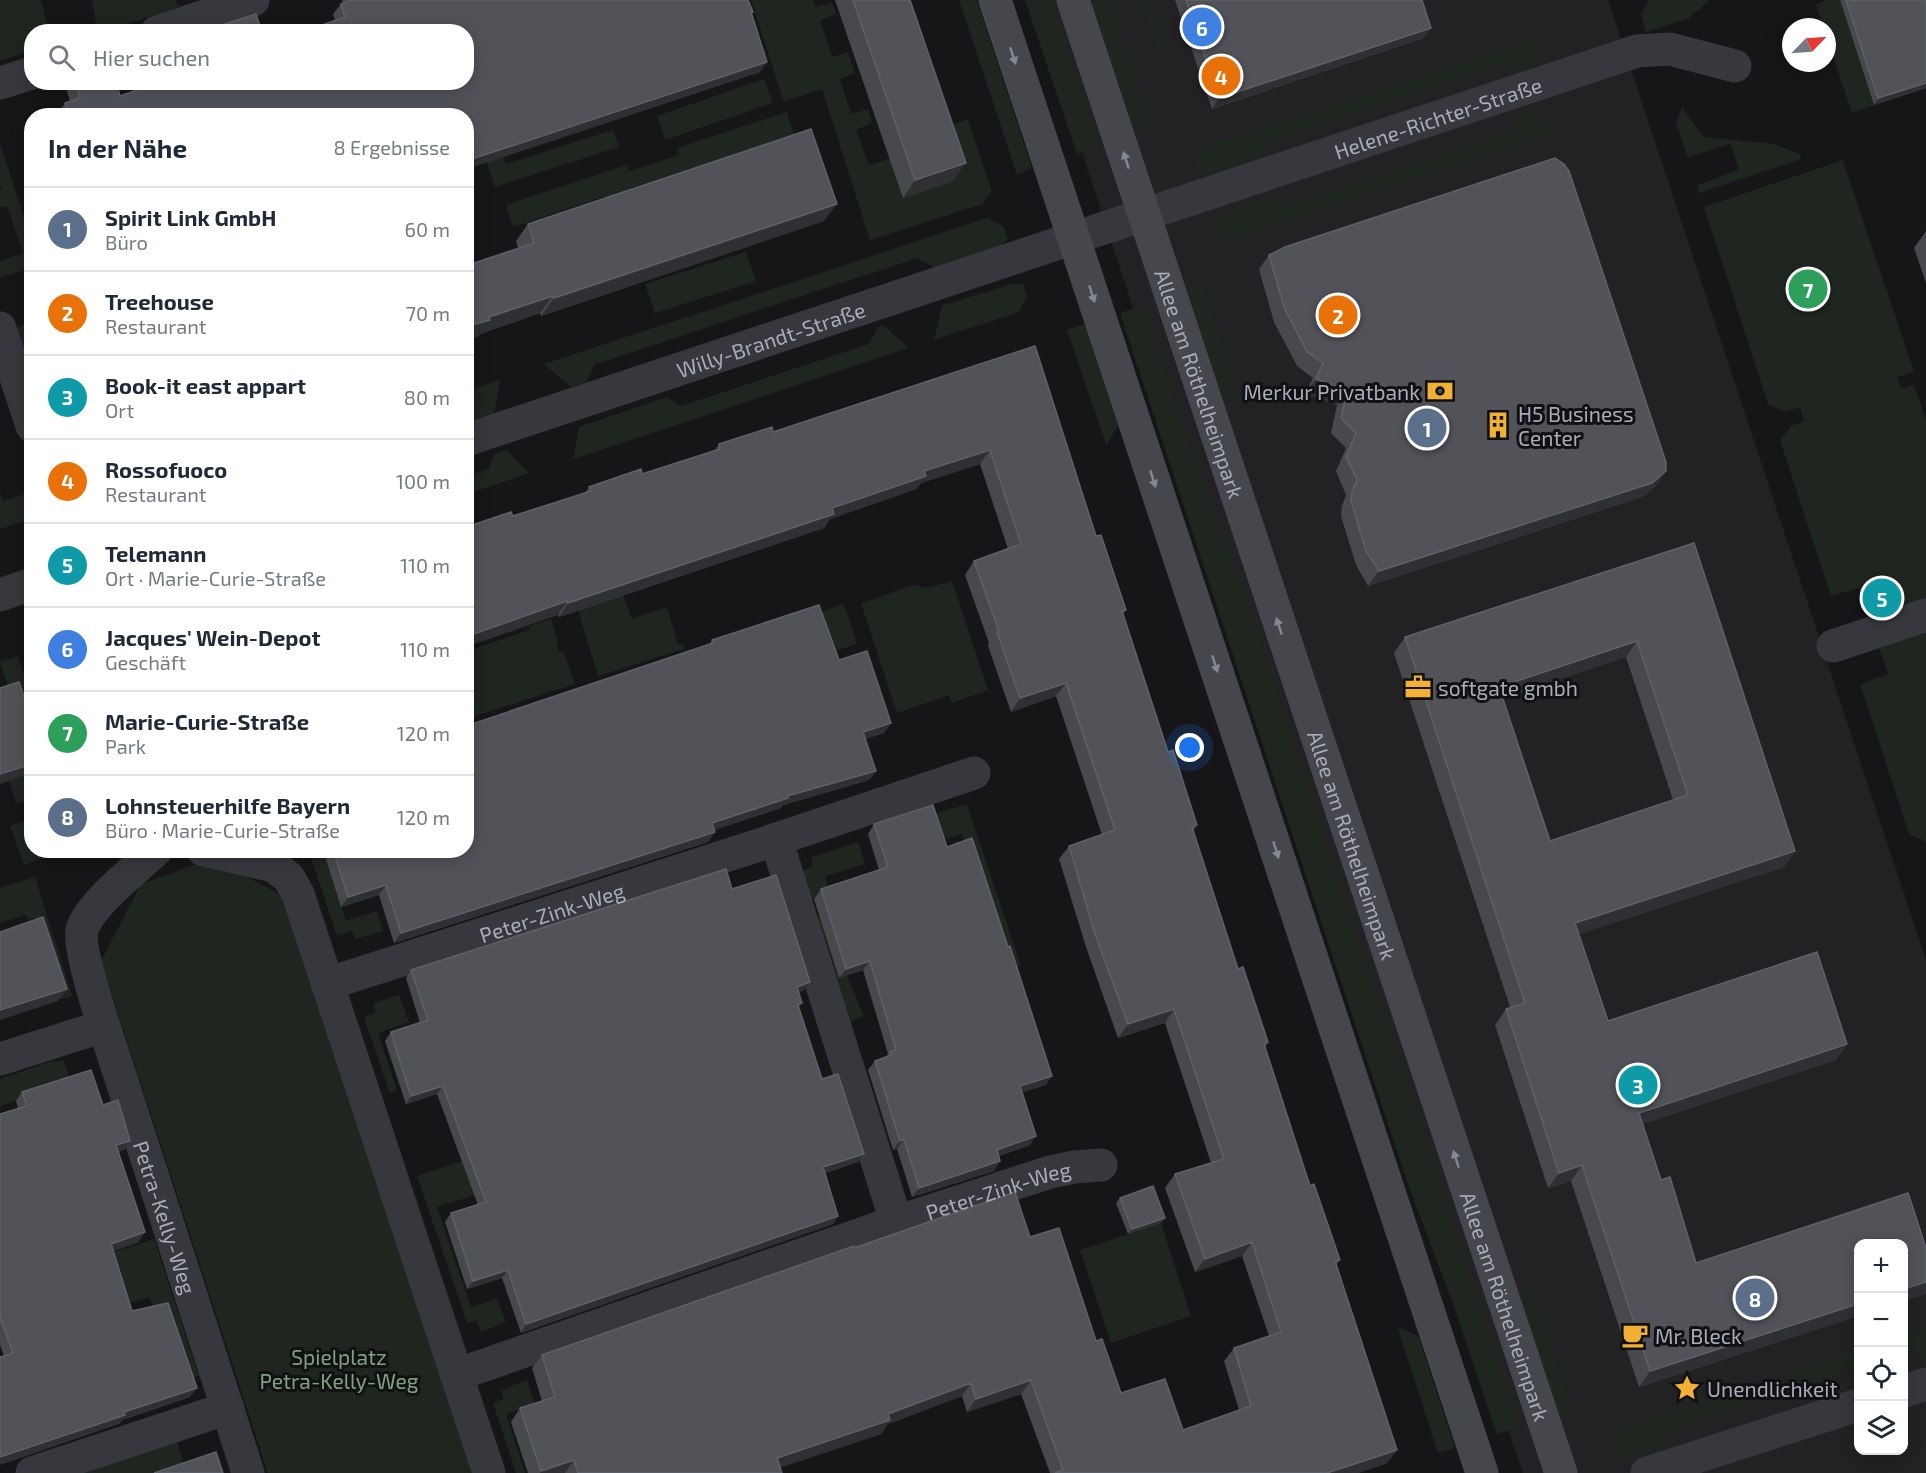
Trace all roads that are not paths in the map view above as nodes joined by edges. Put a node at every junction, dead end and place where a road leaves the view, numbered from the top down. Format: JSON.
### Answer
{"nodes":[{"id":1,"x":253,"y":0,"type":"edge"},
{"id":2,"x":995,"y":0,"type":"edge"},
{"id":3,"x":1073,"y":0,"type":"edge"},
{"id":4,"x":181,"y":24,"type":"edge"},
{"id":5,"x":1735,"y":66,"type":"dead end"},
{"id":6,"x":24,"y":76,"type":"edge"},
{"id":7,"x":0,"y":83,"type":"edge"},
{"id":8,"x":1144,"y":216,"type":"junction"},
{"id":9,"x":1074,"y":239,"type":"junction"},
{"id":10,"x":2,"y":339,"type":"edge"},
{"id":11,"x":24,"y":403,"type":"edge"},
{"id":12,"x":474,"y":437,"type":"edge"},
{"id":13,"x":24,"y":587,"type":"edge"},
{"id":14,"x":0,"y":595,"type":"edge"},
{"id":15,"x":1926,"y":615,"type":"edge"},
{"id":16,"x":1833,"y":646,"type":"dead end"},
{"id":17,"x":974,"y":773,"type":"dead end"},
{"id":18,"x":776,"y":840,"type":"junction"},
{"id":19,"x":148,"y":858,"type":"edge"},
{"id":20,"x":238,"y":858,"type":"edge"},
{"id":21,"x":327,"y":984,"type":"junction"},
{"id":22,"x":104,"y":1026,"type":"junction"},
{"id":23,"x":0,"y":1059,"type":"edge"},
{"id":24,"x":1101,"y":1165,"type":"dead end"},
{"id":25,"x":896,"y":1221,"type":"junction"},
{"id":26,"x":456,"y":1375,"type":"junction"},
{"id":27,"x":1926,"y":1384,"type":"edge"},
{"id":28,"x":1908,"y":1390,"type":"edge"},
{"id":29,"x":1854,"y":1406,"type":"edge"},
{"id":30,"x":228,"y":1408,"type":"junction"},
{"id":31,"x":32,"y":1473,"type":"edge"},
{"id":32,"x":248,"y":1473,"type":"edge"},
{"id":33,"x":489,"y":1473,"type":"edge"},
{"id":34,"x":1482,"y":1473,"type":"edge"},
{"id":35,"x":1561,"y":1473,"type":"edge"},
{"id":36,"x":1647,"y":1473,"type":"edge"}],
"edges":[{"from":1,"to":4,"type":"street"},
{"from":2,"to":9,"type":"street","one_way":true},
{"from":8,"to":3,"type":"street","name":"Allee am Röthelheimpark","one_way":true},
{"from":5,"to":8,"type":"street","name":"Helene-Richter-Straße"},
{"from":6,"to":7,"type":"street"},
{"from":8,"to":9,"type":"street"},
{"from":35,"to":8,"type":"street","name":"Allee am Röthelheimpark","one_way":true},
{"from":9,"to":12,"type":"street","name":"Willy-Brandt-Straße"},
{"from":9,"to":34,"type":"street","one_way":true},
{"from":10,"to":11,"type":"street"},
{"from":13,"to":14,"type":"street"},
{"from":15,"to":16,"type":"street"},
{"from":17,"to":18,"type":"street","name":"Peter-Zink-Weg"},
{"from":18,"to":21,"type":"street","name":"Peter-Zink-Weg"},
{"from":18,"to":25,"type":"street","name":"Peter-Zink-Weg"},
{"from":19,"to":22,"type":"street","name":"Petra-Kelly-Weg"},
{"from":20,"to":21,"type":"street"},
{"from":21,"to":26,"type":"street"},
{"from":22,"to":23,"type":"street"},
{"from":22,"to":30,"type":"street","name":"Petra-Kelly-Weg"},
{"from":24,"to":25,"type":"street","name":"Peter-Zink-Weg"},
{"from":25,"to":26,"type":"street","name":"Peter-Zink-Weg"},
{"from":26,"to":33,"type":"street"},
{"from":27,"to":28,"type":"street"},
{"from":29,"to":36,"type":"street"},
{"from":30,"to":31,"type":"street"},
{"from":30,"to":32,"type":"street","name":"Petra-Kelly-Weg"}]}
